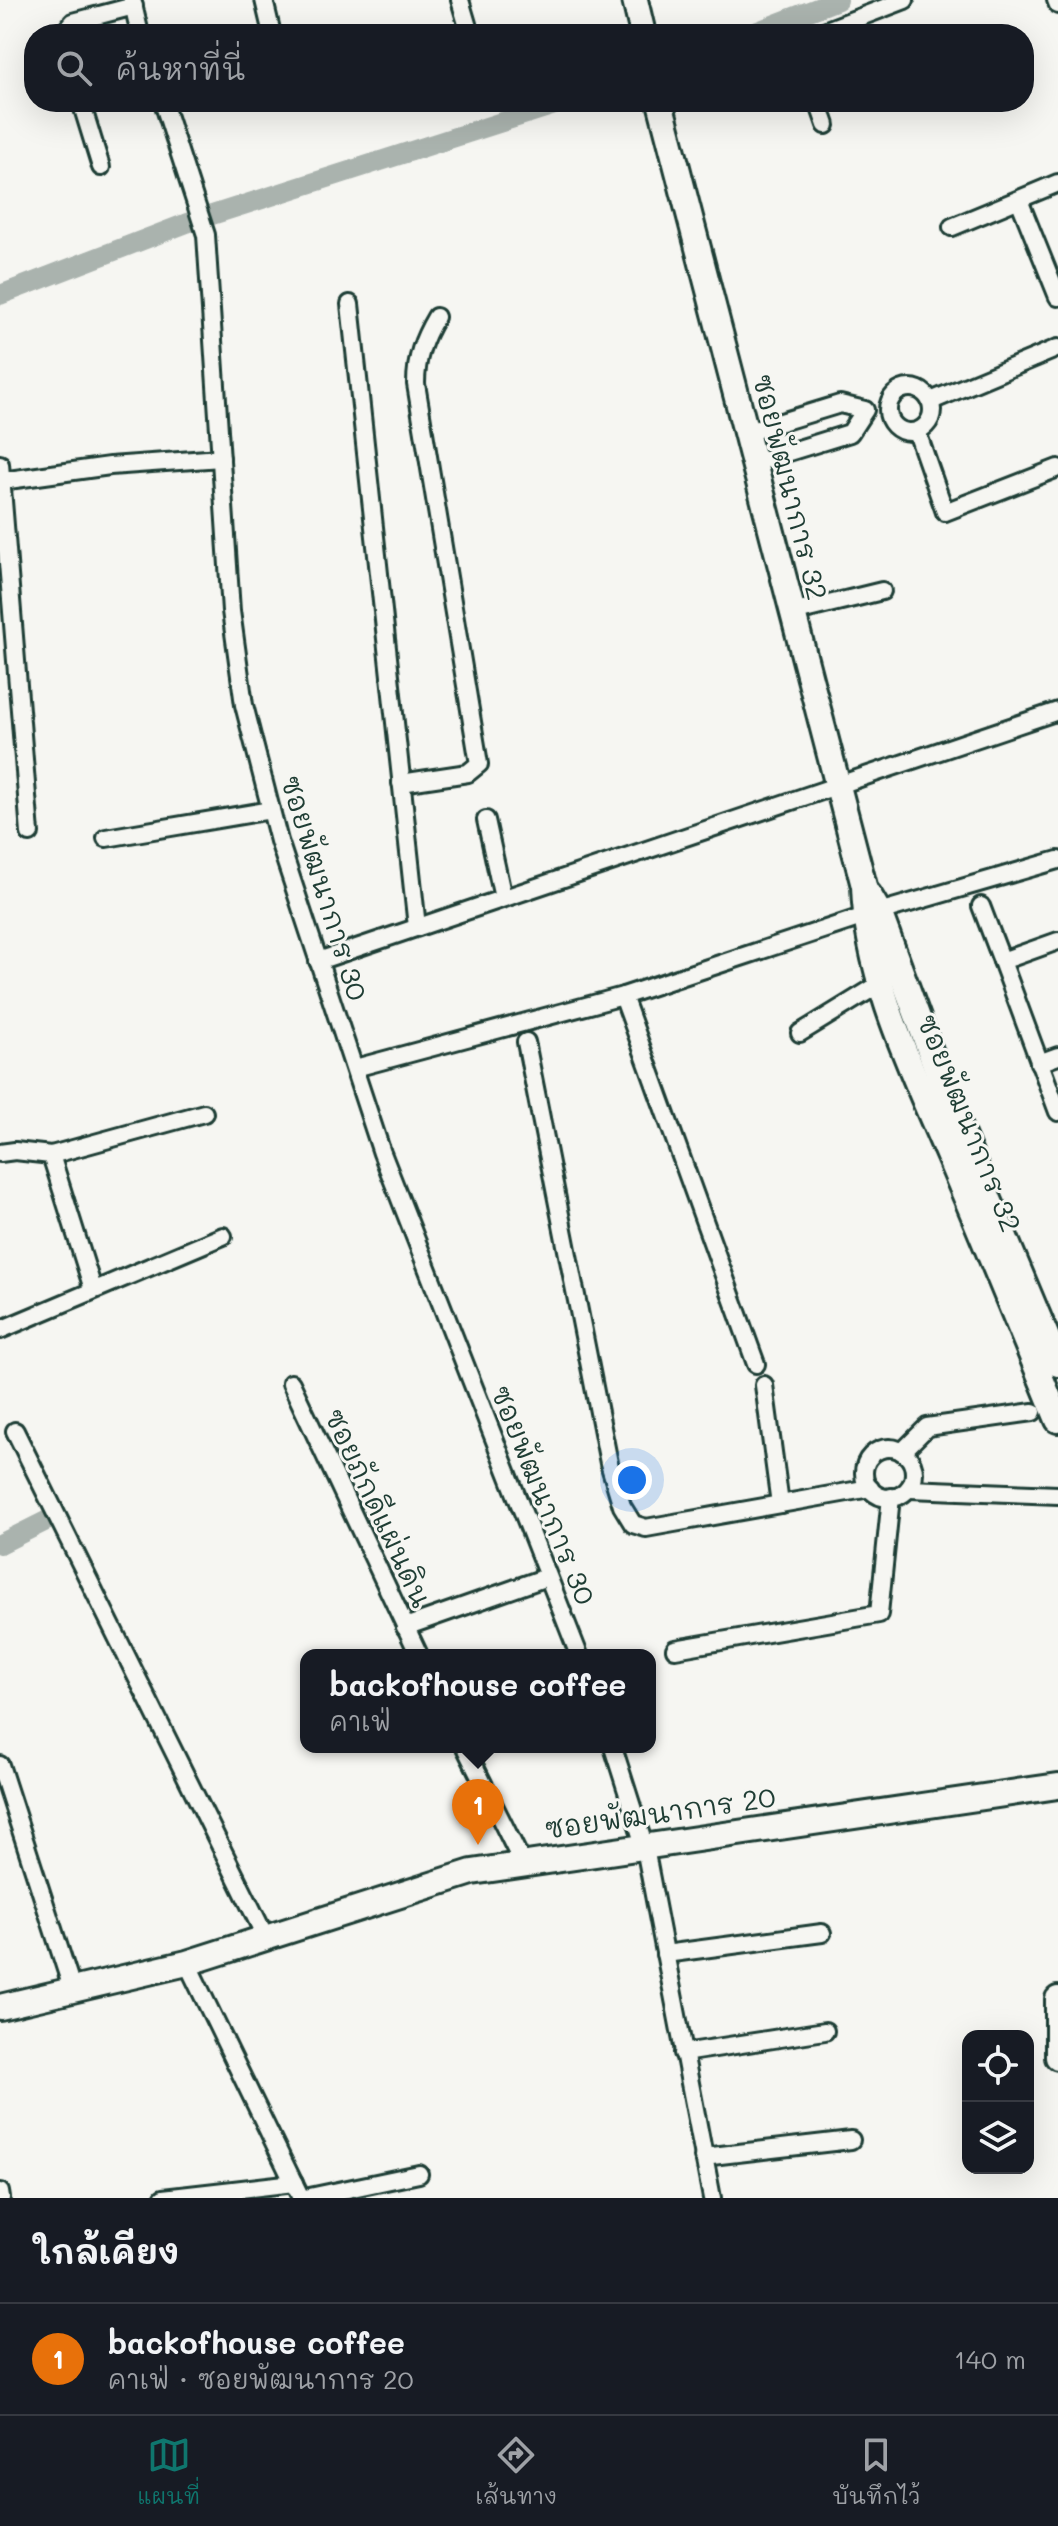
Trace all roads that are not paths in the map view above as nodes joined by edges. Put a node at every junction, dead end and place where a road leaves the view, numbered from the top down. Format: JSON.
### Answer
{"nodes":[{"id":1,"x":264,"y":0,"type":"edge"},
{"id":2,"x":460,"y":0,"type":"edge"},
{"id":3,"x":635,"y":0,"type":"edge"},
{"id":4,"x":905,"y":0,"type":"edge"},
{"id":5,"x":133,"y":3,"type":"edge"},
{"id":6,"x":71,"y":24,"type":"edge"},
{"id":7,"x":138,"y":24,"type":"edge"},
{"id":8,"x":270,"y":24,"type":"edge"},
{"id":9,"x":467,"y":24,"type":"edge"},
{"id":10,"x":641,"y":24,"type":"edge"},
{"id":11,"x":842,"y":24,"type":"edge"},
{"id":12,"x":84,"y":112,"type":"edge"},
{"id":13,"x":171,"y":112,"type":"edge"},
{"id":14,"x":663,"y":112,"type":"edge"},
{"id":15,"x":821,"y":112,"type":"edge"},
{"id":16,"x":826,"y":125,"type":"dead end"},
{"id":17,"x":101,"y":167,"type":"dead end"},
{"id":18,"x":1058,"y":183,"type":"edge"},
{"id":19,"x":1019,"y":200,"type":"junction"},
{"id":20,"x":952,"y":227,"type":"dead end"},
{"id":21,"x":1058,"y":297,"type":"edge"},
{"id":22,"x":350,"y":304,"type":"dead end"},
{"id":23,"x":436,"y":317,"type":"dead end"},
{"id":24,"x":1058,"y":348,"type":"edge"},
{"id":25,"x":931,"y":401,"type":"junction"},
{"id":26,"x":887,"y":408,"type":"junction"},
{"id":27,"x":865,"y":410,"type":"junction"},
{"id":28,"x":917,"y":432,"type":"junction"},
{"id":29,"x":745,"y":433,"type":"junction"},
{"id":30,"x":221,"y":458,"type":"junction"},
{"id":31,"x":753,"y":463,"type":"junction"},
{"id":32,"x":0,"y":464,"type":"edge"},
{"id":33,"x":1058,"y":468,"type":"edge"},
{"id":34,"x":1,"y":481,"type":"edge"},
{"id":35,"x":882,"y":591,"type":"dead end"},
{"id":36,"x":792,"y":613,"type":"junction"},
{"id":37,"x":1058,"y":711,"type":"edge"},
{"id":38,"x":401,"y":783,"type":"junction"},
{"id":39,"x":837,"y":785,"type":"junction"},
{"id":40,"x":271,"y":810,"type":"junction"},
{"id":41,"x":486,"y":820,"type":"dead end"},
{"id":42,"x":30,"y":833,"type":"dead end"},
{"id":43,"x":106,"y":838,"type":"dead end"},
{"id":44,"x":1058,"y":860,"type":"edge"},
{"id":45,"x":503,"y":898,"type":"junction"},
{"id":46,"x":981,"y":906,"type":"dead end"},
{"id":47,"x":872,"y":914,"type":"junction"},
{"id":48,"x":417,"y":927,"type":"junction"},
{"id":49,"x":1058,"y":941,"type":"edge"},
{"id":50,"x":318,"y":961,"type":"junction"},
{"id":51,"x":1002,"y":961,"type":"junction"},
{"id":52,"x":883,"y":982,"type":"junction"},
{"id":53,"x":623,"y":996,"type":"junction"},
{"id":54,"x":800,"y":1033,"type":"dead end"},
{"id":55,"x":526,"y":1042,"type":"dead end"},
{"id":56,"x":1058,"y":1056,"type":"edge"},
{"id":57,"x":1039,"y":1063,"type":"junction"},
{"id":58,"x":355,"y":1068,"type":"junction"},
{"id":59,"x":1058,"y":1112,"type":"edge"},
{"id":60,"x":204,"y":1113,"type":"dead end"},
{"id":61,"x":945,"y":1120,"type":"junction"},
{"id":62,"x":0,"y":1153,"type":"edge"},
{"id":63,"x":51,"y":1155,"type":"junction"},
{"id":64,"x":223,"y":1236,"type":"dead end"},
{"id":65,"x":93,"y":1289,"type":"junction"},
{"id":66,"x":0,"y":1330,"type":"edge"},
{"id":67,"x":1044,"y":1340,"type":"edge"},
{"id":68,"x":756,"y":1364,"type":"dead end"},
{"id":69,"x":1058,"y":1364,"type":"edge"},
{"id":70,"x":291,"y":1383,"type":"dead end"},
{"id":71,"x":764,"y":1385,"type":"dead end"},
{"id":72,"x":1033,"y":1412,"type":"dead end"},
{"id":73,"x":1058,"y":1420,"type":"edge"},
{"id":74,"x":15,"y":1431,"type":"dead end"},
{"id":75,"x":902,"y":1452,"type":"junction"},
{"id":76,"x":870,"y":1488,"type":"junction"},
{"id":77,"x":910,"y":1489,"type":"junction"},
{"id":78,"x":1058,"y":1495,"type":"edge"},
{"id":79,"x":891,"y":1497,"type":"junction"},
{"id":80,"x":780,"y":1504,"type":"junction"},
{"id":81,"x":547,"y":1577,"type":"junction"},
{"id":82,"x":405,"y":1627,"type":"junction"},
{"id":83,"x":416,"y":1649,"type":"edge"},
{"id":84,"x":577,"y":1649,"type":"edge"},
{"id":85,"x":675,"y":1649,"type":"dead end"},
{"id":86,"x":468,"y":1753,"type":"edge"},
{"id":87,"x":615,"y":1753,"type":"edge"},
{"id":88,"x":0,"y":1765,"type":"edge"},
{"id":89,"x":1058,"y":1786,"type":"edge"},
{"id":90,"x":645,"y":1848,"type":"junction"},
{"id":91,"x":522,"y":1862,"type":"junction"},
{"id":92,"x":822,"y":1933,"type":"dead end"},
{"id":93,"x":266,"y":1938,"type":"junction"},
{"id":94,"x":665,"y":1954,"type":"junction"},
{"id":95,"x":187,"y":1963,"type":"junction"},
{"id":96,"x":73,"y":1991,"type":"junction"},
{"id":97,"x":1058,"y":1999,"type":"edge"},
{"id":98,"x":0,"y":2007,"type":"edge"},
{"id":99,"x":825,"y":2031,"type":"dead end"},
{"id":100,"x":683,"y":2053,"type":"junction"},
{"id":101,"x":1058,"y":2057,"type":"edge"},
{"id":102,"x":851,"y":2140,"type":"dead end"},
{"id":103,"x":703,"y":2157,"type":"junction"},
{"id":104,"x":419,"y":2174,"type":"dead end"},
{"id":105,"x":300,"y":2193,"type":"edge"},
{"id":106,"x":163,"y":2198,"type":"edge"},
{"id":107,"x":712,"y":2198,"type":"edge"}],
"edges":[{"from":1,"to":8,"type":"street"},
{"from":2,"to":9,"type":"street"},
{"from":3,"to":10,"type":"street"},
{"from":4,"to":11,"type":"street"},
{"from":5,"to":6,"type":"street"},
{"from":5,"to":7,"type":"street"},
{"from":12,"to":17,"type":"street"},
{"from":13,"to":30,"type":"street","name":"ซอยพัฒนาการ 30"},
{"from":14,"to":29,"type":"street","name":"ซอยพัฒนาการ 32"},
{"from":15,"to":16,"type":"street"},
{"from":18,"to":19,"type":"street"},
{"from":19,"to":20,"type":"street"},
{"from":19,"to":21,"type":"street"},
{"from":22,"to":38,"type":"street"},
{"from":23,"to":38,"type":"street"},
{"from":24,"to":25,"type":"street"},
{"from":25,"to":26,"type":"street"},
{"from":25,"to":28,"type":"street"},
{"from":26,"to":27,"type":"street"},
{"from":26,"to":28,"type":"street"},
{"from":27,"to":29,"type":"street"},
{"from":27,"to":31,"type":"street"},
{"from":28,"to":33,"type":"street"},
{"from":29,"to":31,"type":"street","name":"ซอยพัฒนาการ 32"},
{"from":30,"to":34,"type":"street"},
{"from":30,"to":40,"type":"street","name":"ซอยพัฒนาการ 30"},
{"from":31,"to":36,"type":"street","name":"ซอยพัฒนาการ 32"},
{"from":32,"to":34,"type":"street"},
{"from":34,"to":42,"type":"street"},
{"from":35,"to":36,"type":"street"},
{"from":36,"to":39,"type":"street","name":"ซอยพัฒนาการ 32"},
{"from":37,"to":39,"type":"street"},
{"from":38,"to":48,"type":"street"},
{"from":39,"to":45,"type":"street"},
{"from":39,"to":47,"type":"street","name":"ซอยพัฒนาการ 32"},
{"from":40,"to":43,"type":"street"},
{"from":40,"to":50,"type":"street","name":"ซอยพัฒนาการ 30"},
{"from":41,"to":45,"type":"street"},
{"from":44,"to":47,"type":"street"},
{"from":45,"to":48,"type":"street"},
{"from":46,"to":51,"type":"street"},
{"from":47,"to":52,"type":"street","name":"ซอยพัฒนาการ 32"},
{"from":47,"to":53,"type":"street"},
{"from":47,"to":61,"type":"street","name":"ซอยพัฒนาการ 32"},
{"from":48,"to":50,"type":"street"},
{"from":49,"to":51,"type":"street"},
{"from":50,"to":58,"type":"street","name":"ซอยพัฒนาการ 30"},
{"from":51,"to":57,"type":"street"},
{"from":52,"to":54,"type":"street"},
{"from":52,"to":61,"type":"street","name":"ซอยพัฒนาการ 32"},
{"from":53,"to":58,"type":"street"},
{"from":53,"to":68,"type":"street"},
{"from":55,"to":80,"type":"street"},
{"from":56,"to":57,"type":"street"},
{"from":57,"to":59,"type":"street"},
{"from":58,"to":81,"type":"street","name":"ซอยพัฒนาการ 30"},
{"from":60,"to":63,"type":"street"},
{"from":61,"to":67,"type":"street","name":"ซอยพัฒนาการ 32"},
{"from":62,"to":63,"type":"street"},
{"from":63,"to":65,"type":"street"},
{"from":64,"to":65,"type":"street"},
{"from":65,"to":66,"type":"street"},
{"from":67,"to":69,"type":"street","name":"ซอยพัฒนาการ 32"},
{"from":67,"to":73,"type":"street","name":"ซอยพัฒนาการ 32"},
{"from":70,"to":82,"type":"street","name":"ซอยภักดีแผ่นดิน"},
{"from":71,"to":80,"type":"street"},
{"from":72,"to":75,"type":"street"},
{"from":74,"to":93,"type":"street"},
{"from":75,"to":76,"type":"street"},
{"from":75,"to":77,"type":"street"},
{"from":76,"to":79,"type":"street"},
{"from":76,"to":80,"type":"street"},
{"from":77,"to":78,"type":"street"},
{"from":77,"to":79,"type":"street"},
{"from":79,"to":85,"type":"street"},
{"from":81,"to":82,"type":"street"},
{"from":81,"to":84,"type":"street","name":"ซอยพัฒนาการ 30"},
{"from":82,"to":83,"type":"street","name":"ซอยภักดีแผ่นดิน"},
{"from":86,"to":91,"type":"street"},
{"from":87,"to":90,"type":"street"},
{"from":88,"to":96,"type":"street"},
{"from":89,"to":90,"type":"street","name":"ซอยพัฒนาการ 20"},
{"from":90,"to":91,"type":"street","name":"ซอยพัฒนาการ 20"},
{"from":90,"to":94,"type":"street"},
{"from":91,"to":93,"type":"street","name":"ซอยพัฒนาการ 20"},
{"from":92,"to":94,"type":"street"},
{"from":93,"to":95,"type":"street","name":"ซอยพัฒนาการ 20"},
{"from":94,"to":100,"type":"street"},
{"from":95,"to":96,"type":"street","name":"ซอยพัฒนาการ 20"},
{"from":95,"to":105,"type":"street"},
{"from":96,"to":98,"type":"street","name":"ซอยพัฒนาการ 20"},
{"from":97,"to":101,"type":"street"},
{"from":99,"to":100,"type":"street"},
{"from":100,"to":103,"type":"street"},
{"from":102,"to":103,"type":"street"},
{"from":103,"to":107,"type":"street"},
{"from":104,"to":105,"type":"street"},
{"from":105,"to":106,"type":"street"}]}
